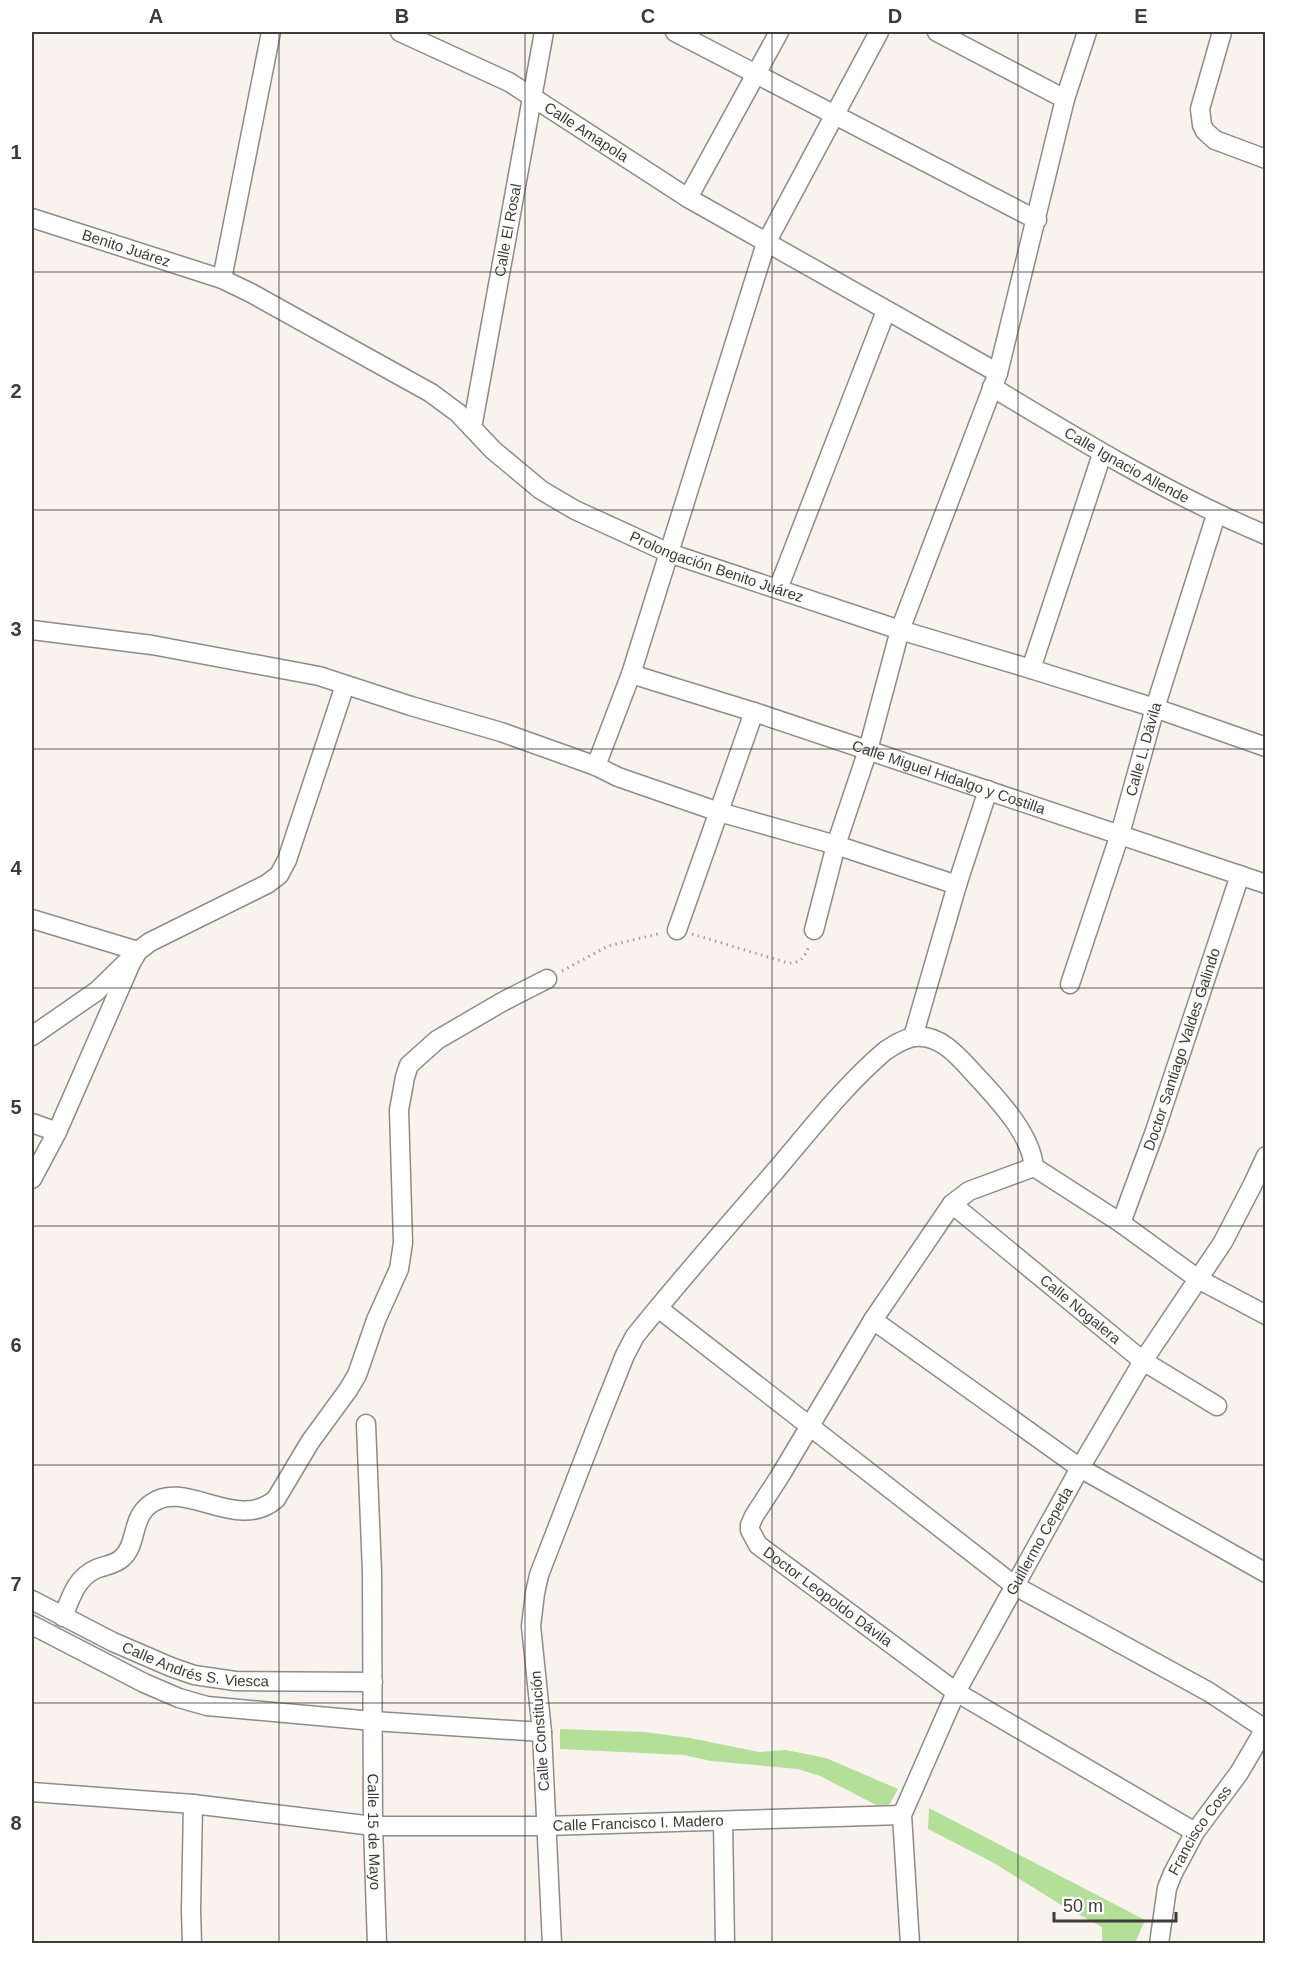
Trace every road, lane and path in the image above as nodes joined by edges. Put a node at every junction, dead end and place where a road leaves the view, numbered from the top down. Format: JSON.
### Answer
{"nodes":[{"id":1,"x":271,"y":32,"type":"edge"},
{"id":2,"x":400,"y":32,"type":"edge"},
{"id":3,"x":544,"y":32,"type":"edge"},
{"id":4,"x":675,"y":32,"type":"edge"},
{"id":5,"x":779,"y":32,"type":"edge"},
{"id":6,"x":879,"y":32,"type":"edge"},
{"id":7,"x":937,"y":32,"type":"edge"},
{"id":8,"x":1087,"y":32,"type":"edge"},
{"id":9,"x":1222,"y":32,"type":"edge"},
{"id":10,"x":756,"y":74,"type":"junction"},
{"id":11,"x":532,"y":97,"type":"junction"},
{"id":12,"x":1065,"y":99,"type":"junction"},
{"id":13,"x":835,"y":116,"type":"junction"},
{"id":14,"x":1266,"y":159,"type":"edge"},
{"id":15,"x":688,"y":198,"type":"junction"},
{"id":16,"x":32,"y":218,"type":"edge"},
{"id":17,"x":1036,"y":220,"type":"junction"},
{"id":18,"x":766,"y":243,"type":"junction"},
{"id":19,"x":222,"y":279,"type":"junction"},
{"id":20,"x":886,"y":311,"type":"junction"},
{"id":21,"x":995,"y":380,"type":"junction"},
{"id":22,"x":472,"y":428,"type":"junction"},
{"id":23,"x":1102,"y":454,"type":"junction"},
{"id":24,"x":1216,"y":514,"type":"junction"},
{"id":25,"x":1266,"y":536,"type":"edge"},
{"id":26,"x":669,"y":553,"type":"junction"},
{"id":27,"x":778,"y":590,"type":"junction"},
{"id":28,"x":32,"y":630,"type":"edge"},
{"id":29,"x":900,"y":630,"type":"junction"},
{"id":30,"x":1031,"y":669,"type":"junction"},
{"id":31,"x":631,"y":674,"type":"junction"},
{"id":32,"x":345,"y":685,"type":"junction"},
{"id":33,"x":1155,"y":708,"type":"junction"},
{"id":34,"x":754,"y":711,"type":"junction"},
{"id":35,"x":1266,"y":747,"type":"edge"},
{"id":36,"x":868,"y":750,"type":"junction"},
{"id":37,"x":596,"y":766,"type":"junction"},
{"id":38,"x":988,"y":790,"type":"junction"},
{"id":39,"x":719,"y":812,"type":"junction"},
{"id":40,"x":1120,"y":834,"type":"junction"},
{"id":41,"x":836,"y":845,"type":"junction"},
{"id":42,"x":1240,"y":875,"type":"junction"},
{"id":43,"x":1266,"y":884,"type":"edge"},
{"id":44,"x":957,"y":885,"type":"junction"},
{"id":45,"x":32,"y":919,"type":"edge"},
{"id":46,"x":677,"y":930,"type":"junction"},
{"id":47,"x":814,"y":930,"type":"joint"},
{"id":48,"x":138,"y":951,"type":"junction"},
{"id":49,"x":547,"y":979,"type":"joint"},
{"id":50,"x":1070,"y":984,"type":"dead end"},
{"id":51,"x":32,"y":1036,"type":"edge"},
{"id":52,"x":912,"y":1037,"type":"junction"},
{"id":53,"x":32,"y":1123,"type":"edge"},
{"id":54,"x":57,"y":1132,"type":"junction"},
{"id":55,"x":1266,"y":1156,"type":"edge"},
{"id":56,"x":1034,"y":1167,"type":"junction"},
{"id":57,"x":32,"y":1179,"type":"edge"},
{"id":58,"x":952,"y":1204,"type":"junction"},
{"id":59,"x":1121,"y":1223,"type":"junction"},
{"id":60,"x":1198,"y":1279,"type":"junction"},
{"id":61,"x":658,"y":1308,"type":"junction"},
{"id":62,"x":1266,"y":1315,"type":"edge"},
{"id":63,"x":873,"y":1320,"type":"junction"},
{"id":64,"x":1143,"y":1361,"type":"junction"},
{"id":65,"x":1217,"y":1406,"type":"dead end"},
{"id":66,"x":366,"y":1424,"type":"dead end"},
{"id":67,"x":809,"y":1426,"type":"junction"},
{"id":68,"x":1080,"y":1468,"type":"junction"},
{"id":69,"x":1266,"y":1573,"type":"edge"},
{"id":70,"x":1015,"y":1586,"type":"junction"},
{"id":71,"x":32,"y":1600,"type":"edge"},
{"id":72,"x":63,"y":1617,"type":"junction"},
{"id":73,"x":32,"y":1625,"type":"edge"},
{"id":74,"x":373,"y":1682,"type":"junction"},
{"id":75,"x":956,"y":1692,"type":"junction"},
{"id":76,"x":373,"y":1720,"type":"junction"},
{"id":77,"x":1265,"y":1728,"type":"edge"},
{"id":78,"x":542,"y":1732,"type":"junction"},
{"id":79,"x":32,"y":1791,"type":"edge"},
{"id":80,"x":193,"y":1804,"type":"junction"},
{"id":81,"x":902,"y":1815,"type":"junction"},
{"id":82,"x":723,"y":1821,"type":"junction"},
{"id":83,"x":373,"y":1826,"type":"junction"},
{"id":84,"x":546,"y":1826,"type":"junction"},
{"id":85,"x":1195,"y":1832,"type":"junction"},
{"id":86,"x":192,"y":1944,"type":"edge"},
{"id":87,"x":377,"y":1944,"type":"edge"},
{"id":88,"x":552,"y":1944,"type":"edge"},
{"id":89,"x":725,"y":1944,"type":"edge"},
{"id":90,"x":910,"y":1944,"type":"edge"},
{"id":91,"x":1159,"y":1944,"type":"edge"}],
"edges":[{"from":1,"to":19,"type":"street"},
{"from":2,"to":11,"type":"street","name":"Calle Amapola"},
{"from":3,"to":11,"type":"street","name":"Calle El Rosal"},
{"from":4,"to":10,"type":"street"},
{"from":5,"to":10,"type":"street"},
{"from":6,"to":13,"type":"street"},
{"from":7,"to":12,"type":"street"},
{"from":8,"to":12,"type":"street"},
{"from":9,"to":14,"type":"street"},
{"from":10,"to":13,"type":"street"},
{"from":10,"to":15,"type":"street"},
{"from":11,"to":15,"type":"street","name":"Calle Amapola"},
{"from":11,"to":22,"type":"street","name":"Calle El Rosal"},
{"from":12,"to":17,"type":"street"},
{"from":13,"to":17,"type":"street"},
{"from":13,"to":18,"type":"street"},
{"from":15,"to":18,"type":"street","name":"Calle Amapola"},
{"from":16,"to":19,"type":"street","name":"Benito Juárez"},
{"from":17,"to":21,"type":"street"},
{"from":18,"to":20,"type":"street","name":"Calle Ignacio Allende"},
{"from":18,"to":26,"type":"street"},
{"from":19,"to":22,"type":"street","name":"Prolongación Benito Juárez"},
{"from":20,"to":21,"type":"street","name":"Calle Ignacio Allende"},
{"from":20,"to":27,"type":"street"},
{"from":21,"to":23,"type":"street","name":"Calle Ignacio Allende"},
{"from":21,"to":29,"type":"street"},
{"from":22,"to":26,"type":"street","name":"Prolongación Benito Juárez"},
{"from":23,"to":24,"type":"street","name":"Calle Ignacio Allende"},
{"from":23,"to":30,"type":"street"},
{"from":24,"to":25,"type":"street","name":"Calle Ignacio Allende"},
{"from":24,"to":33,"type":"street","name":"Calle L. Dávila"},
{"from":26,"to":27,"type":"street","name":"Prolongación Benito Juárez"},
{"from":26,"to":31,"type":"street"},
{"from":27,"to":29,"type":"street","name":"Prolongación Benito Juárez"},
{"from":28,"to":32,"type":"street"},
{"from":29,"to":30,"type":"street","name":"Prolongación Benito Juárez"},
{"from":29,"to":36,"type":"street"},
{"from":30,"to":33,"type":"street","name":"Prolongación Benito Juárez"},
{"from":31,"to":34,"type":"street","name":"Calle Miguel Hidalgo y Costilla"},
{"from":31,"to":37,"type":"street"},
{"from":32,"to":37,"type":"street"},
{"from":32,"to":48,"type":"street"},
{"from":33,"to":35,"type":"street","name":"Prolongación Benito Juárez"},
{"from":33,"to":40,"type":"street","name":"Calle L. Dávila"},
{"from":34,"to":36,"type":"street","name":"Calle Miguel Hidalgo y Costilla"},
{"from":34,"to":39,"type":"street"},
{"from":36,"to":38,"type":"street","name":"Calle Miguel Hidalgo y Costilla"},
{"from":36,"to":41,"type":"street"},
{"from":37,"to":39,"type":"street"},
{"from":38,"to":40,"type":"street","name":"Calle Miguel Hidalgo y Costilla"},
{"from":38,"to":44,"type":"street"},
{"from":39,"to":41,"type":"street"},
{"from":39,"to":46,"type":"street"},
{"from":40,"to":42,"type":"street","name":"Calle Miguel Hidalgo y Costilla"},
{"from":40,"to":50,"type":"street","name":"Calle L. Dávila"},
{"from":41,"to":44,"type":"street"},
{"from":41,"to":47,"type":"street"},
{"from":42,"to":43,"type":"street","name":"Calle Miguel Hidalgo y Costilla"},
{"from":42,"to":59,"type":"street","name":"Doctor Santiago Valdes Galindo"},
{"from":44,"to":52,"type":"street"},
{"from":45,"to":48,"type":"street"},
{"from":46,"to":47,"type":"path"},
{"from":46,"to":49,"type":"path"},
{"from":48,"to":51,"type":"street"},
{"from":48,"to":54,"type":"street"},
{"from":49,"to":72,"type":"street"},
{"from":52,"to":56,"type":"street"},
{"from":52,"to":61,"type":"street","name":"Calle Constitución"},
{"from":53,"to":54,"type":"street"},
{"from":54,"to":57,"type":"street"},
{"from":55,"to":60,"type":"street","name":"Guillermo Cepeda"},
{"from":56,"to":58,"type":"street","name":"Doctor Leopoldo Dávila"},
{"from":56,"to":59,"type":"street"},
{"from":58,"to":63,"type":"street","name":"Doctor Leopoldo Dávila"},
{"from":58,"to":64,"type":"street","name":"Calle Nogalera"},
{"from":59,"to":60,"type":"street"},
{"from":60,"to":62,"type":"street"},
{"from":60,"to":64,"type":"street","name":"Guillermo Cepeda"},
{"from":61,"to":67,"type":"street"},
{"from":61,"to":78,"type":"street","name":"Calle Constitución"},
{"from":63,"to":67,"type":"street","name":"Doctor Leopoldo Dávila"},
{"from":63,"to":68,"type":"street"},
{"from":64,"to":65,"type":"street","name":"Calle Nogalera"},
{"from":64,"to":68,"type":"street","name":"Guillermo Cepeda"},
{"from":66,"to":74,"type":"street","name":"Calle 15 de Mayo"},
{"from":67,"to":70,"type":"street"},
{"from":67,"to":75,"type":"street","name":"Doctor Leopoldo Dávila"},
{"from":68,"to":69,"type":"street"},
{"from":68,"to":70,"type":"street","name":"Guillermo Cepeda"},
{"from":70,"to":75,"type":"street","name":"Guillermo Cepeda"},
{"from":70,"to":77,"type":"street"},
{"from":71,"to":72,"type":"street","name":"Calle Andrés S. Viesca"},
{"from":72,"to":74,"type":"street","name":"Calle Andrés S. Viesca"},
{"from":73,"to":76,"type":"street"},
{"from":74,"to":76,"type":"street","name":"Calle 15 de Mayo"},
{"from":75,"to":81,"type":"street","name":"Guillermo Cepeda"},
{"from":75,"to":85,"type":"street","name":"Doctor Leopoldo Dávila"},
{"from":76,"to":78,"type":"street"},
{"from":76,"to":83,"type":"street","name":"Calle 15 de Mayo"},
{"from":77,"to":85,"type":"street","name":"Francisco Coss"},
{"from":78,"to":84,"type":"street","name":"Calle Constitución"},
{"from":79,"to":80,"type":"street","name":"Calle Francisco I. Madero"},
{"from":80,"to":83,"type":"street","name":"Calle Francisco I. Madero"},
{"from":80,"to":86,"type":"street"},
{"from":81,"to":82,"type":"street","name":"Calle Francisco I. Madero"},
{"from":81,"to":90,"type":"street"},
{"from":82,"to":84,"type":"street","name":"Calle Francisco I. Madero"},
{"from":82,"to":89,"type":"street"},
{"from":83,"to":84,"type":"street","name":"Calle Francisco I. Madero"},
{"from":83,"to":87,"type":"street","name":"Calle 15 de Mayo"},
{"from":84,"to":88,"type":"street","name":"Calle Constitución"},
{"from":85,"to":91,"type":"street","name":"Francisco Coss"}]}
